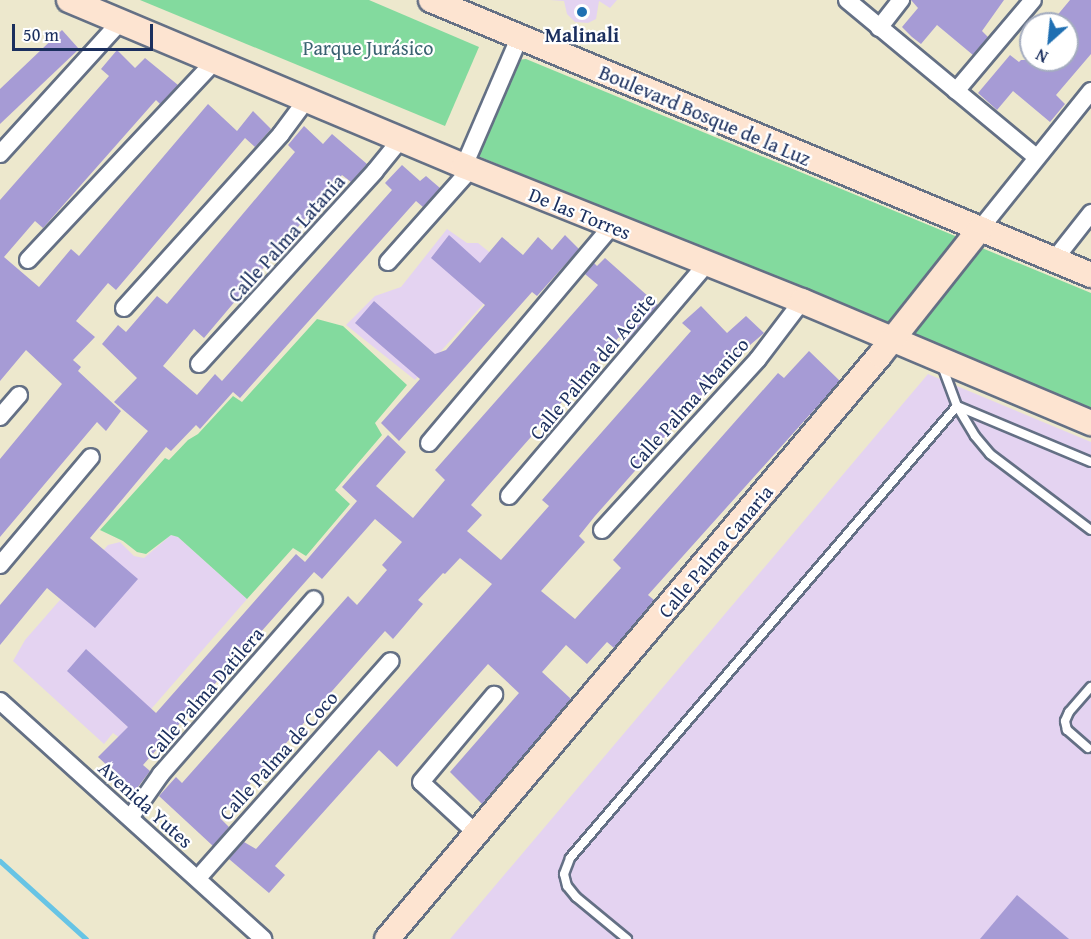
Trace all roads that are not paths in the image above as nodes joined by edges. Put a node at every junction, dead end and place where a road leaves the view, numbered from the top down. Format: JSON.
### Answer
{"nodes":[{"id":1,"x":69,"y":0,"type":"edge"},
{"id":2,"x":431,"y":0,"type":"edge"},
{"id":3,"x":847,"y":0,"type":"edge"},
{"id":4,"x":901,"y":0,"type":"edge"},
{"id":5,"x":1033,"y":0,"type":"edge"},
{"id":6,"x":121,"y":21,"type":"junction"},
{"id":7,"x":879,"y":28,"type":"junction"},
{"id":8,"x":519,"y":38,"type":"junction"},
{"id":9,"x":215,"y":61,"type":"junction"},
{"id":10,"x":1091,"y":90,"type":"edge"},
{"id":11,"x":956,"y":91,"type":"junction"},
{"id":12,"x":307,"y":99,"type":"junction"},
{"id":13,"x":401,"y":139,"type":"junction"},
{"id":14,"x":0,"y":154,"type":"edge"},
{"id":15,"x":1036,"y":157,"type":"junction"},
{"id":16,"x":468,"y":168,"type":"junction"},
{"id":17,"x":1091,"y":213,"type":"edge"},
{"id":18,"x":612,"y":226,"type":"junction"},
{"id":19,"x":980,"y":229,"type":"junction"},
{"id":20,"x":28,"y":260,"type":"dead end"},
{"id":21,"x":1054,"y":260,"type":"junction"},
{"id":22,"x":388,"y":262,"type":"dead end"},
{"id":23,"x":707,"y":263,"type":"junction"},
{"id":24,"x":1091,"y":275,"type":"edge"},
{"id":25,"x":802,"y":301,"type":"junction"},
{"id":26,"x":124,"y":308,"type":"dead end"},
{"id":27,"x":892,"y":339,"type":"junction"},
{"id":28,"x":940,"y":361,"type":"junction"},
{"id":29,"x":199,"y":364,"type":"dead end"},
{"id":30,"x":19,"y":395,"type":"dead end"},
{"id":31,"x":957,"y":406,"type":"junction"},
{"id":32,"x":0,"y":417,"type":"edge"},
{"id":33,"x":1091,"y":423,"type":"edge"},
{"id":34,"x":429,"y":443,"type":"dead end"},
{"id":35,"x":91,"y":457,"type":"dead end"},
{"id":36,"x":1091,"y":462,"type":"edge"},
{"id":37,"x":509,"y":496,"type":"dead end"},
{"id":38,"x":602,"y":530,"type":"dead end"},
{"id":39,"x":1091,"y":530,"type":"edge"},
{"id":40,"x":0,"y":565,"type":"edge"},
{"id":41,"x":314,"y":599,"type":"dead end"},
{"id":42,"x":391,"y":661,"type":"dead end"},
{"id":43,"x":1091,"y":687,"type":"edge"},
{"id":44,"x":494,"y":695,"type":"dead end"},
{"id":45,"x":0,"y":701,"type":"edge"},
{"id":46,"x":1088,"y":748,"type":"dead end"},
{"id":47,"x":130,"y":818,"type":"junction"},
{"id":48,"x":477,"y":834,"type":"junction"},
{"id":49,"x":198,"y":878,"type":"junction"},
{"id":50,"x":263,"y":939,"type":"edge"},
{"id":51,"x":387,"y":939,"type":"edge"},
{"id":52,"x":627,"y":939,"type":"edge"}],
"edges":[{"from":1,"to":6,"type":"main road","name":"De las Torres"},
{"from":2,"to":8,"type":"main road","name":"Boulevard Bosque de la Luz"},
{"from":3,"to":7,"type":"street"},
{"from":4,"to":7,"type":"street"},
{"from":5,"to":11,"type":"street"},
{"from":6,"to":9,"type":"main road","name":"De las Torres"},
{"from":6,"to":14,"type":"street"},
{"from":7,"to":11,"type":"street"},
{"from":8,"to":16,"type":"street"},
{"from":8,"to":19,"type":"main road","name":"Boulevard Bosque de la Luz"},
{"from":9,"to":12,"type":"main road","name":"De las Torres"},
{"from":9,"to":20,"type":"street"},
{"from":10,"to":15,"type":"street","name":"Calle Palma Canaria"},
{"from":11,"to":15,"type":"street"},
{"from":12,"to":13,"type":"main road","name":"De las Torres"},
{"from":12,"to":26,"type":"street"},
{"from":13,"to":16,"type":"main road","name":"De las Torres"},
{"from":13,"to":29,"type":"street","name":"Calle Palma Latania"},
{"from":15,"to":19,"type":"street","name":"Calle Palma Canaria"},
{"from":16,"to":18,"type":"main road","name":"De las Torres"},
{"from":16,"to":22,"type":"street"},
{"from":17,"to":21,"type":"street"},
{"from":18,"to":23,"type":"main road","name":"De las Torres"},
{"from":18,"to":34,"type":"street"},
{"from":19,"to":21,"type":"main road","name":"Boulevard Bosque de la Luz"},
{"from":19,"to":27,"type":"main road","name":"Calle Palma Canaria"},
{"from":21,"to":24,"type":"main road","name":"Boulevard Bosque de la Luz"},
{"from":23,"to":25,"type":"main road","name":"De las Torres"},
{"from":23,"to":37,"type":"street","name":"Calle Palma del Aceite"},
{"from":25,"to":27,"type":"main road","name":"De las Torres"},
{"from":25,"to":38,"type":"street","name":"Calle Palma Abanico"},
{"from":27,"to":28,"type":"main road","name":"De las Torres"},
{"from":27,"to":48,"type":"main road","name":"Calle Palma Canaria"},
{"from":28,"to":31,"type":"lane"},
{"from":28,"to":33,"type":"main road","name":"De las Torres"},
{"from":30,"to":32,"type":"street"},
{"from":31,"to":36,"type":"lane"},
{"from":31,"to":39,"type":"lane"},
{"from":31,"to":52,"type":"lane"},
{"from":35,"to":40,"type":"street"},
{"from":41,"to":47,"type":"street","name":"Calle Palma Datilera"},
{"from":42,"to":49,"type":"street","name":"Calle Palma de Coco"},
{"from":43,"to":46,"type":"lane"},
{"from":44,"to":48,"type":"street"},
{"from":45,"to":47,"type":"street","name":"Avenida Yutes"},
{"from":47,"to":49,"type":"street","name":"Avenida Yutes"},
{"from":48,"to":51,"type":"main road","name":"Calle Palma Canaria"},
{"from":49,"to":50,"type":"street","name":"Avenida Yutes"}]}
